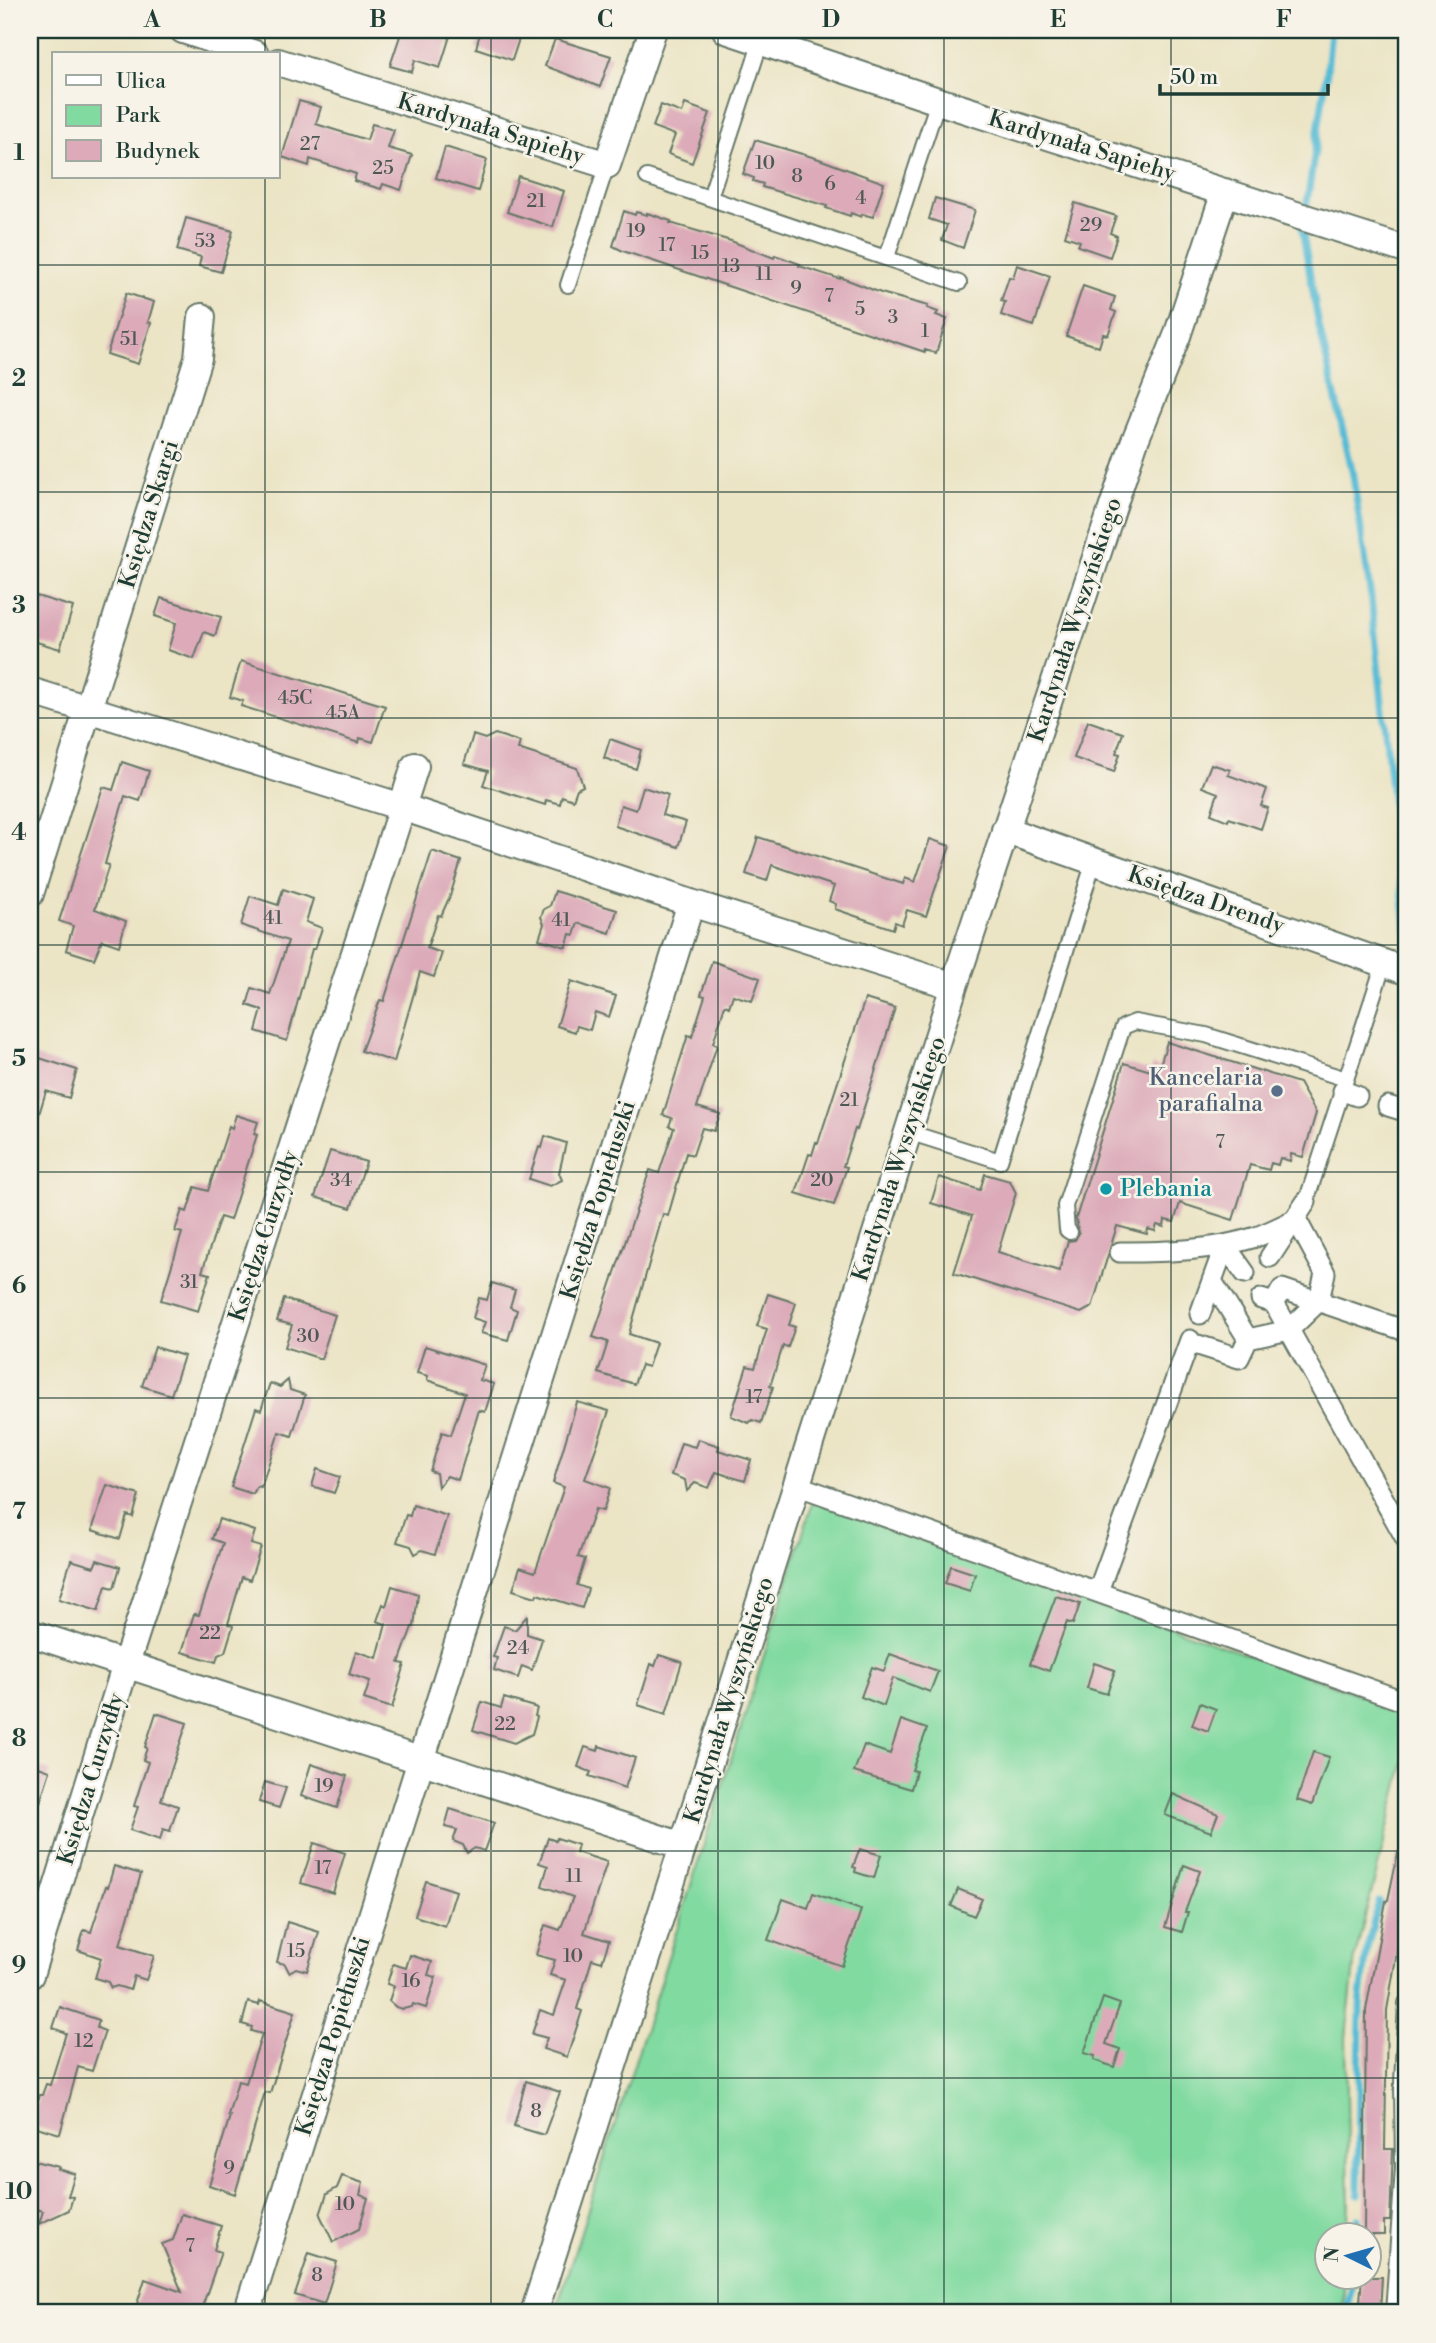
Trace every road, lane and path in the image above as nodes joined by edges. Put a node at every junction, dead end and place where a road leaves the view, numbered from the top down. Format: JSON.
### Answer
{"nodes":[{"id":1,"x":183,"y":30,"type":"edge"},
{"id":2,"x":653,"y":30,"type":"edge"},
{"id":3,"x":726,"y":30,"type":"edge"},
{"id":4,"x":761,"y":41,"type":"junction"},
{"id":5,"x":249,"y":52,"type":"edge"},
{"id":6,"x":280,"y":63,"type":"edge"},
{"id":7,"x":938,"y":101,"type":"junction"},
{"id":8,"x":607,"y":165,"type":"junction"},
{"id":9,"x":647,"y":177,"type":"dead end"},
{"id":10,"x":1225,"y":192,"type":"junction"},
{"id":11,"x":710,"y":197,"type":"junction"},
{"id":12,"x":1406,"y":250,"type":"edge"},
{"id":13,"x":887,"y":257,"type":"junction"},
{"id":14,"x":959,"y":283,"type":"dead end"},
{"id":15,"x":568,"y":285,"type":"dead end"},
{"id":16,"x":202,"y":317,"type":"dead end"},
{"id":17,"x":30,"y":691,"type":"edge"},
{"id":18,"x":88,"y":709,"type":"junction"},
{"id":19,"x":415,"y":766,"type":"dead end"},
{"id":20,"x":402,"y":807,"type":"junction"},
{"id":21,"x":1005,"y":830,"type":"junction"},
{"id":22,"x":1094,"y":861,"type":"junction"},
{"id":23,"x":30,"y":894,"type":"edge"},
{"id":24,"x":691,"y":903,"type":"junction"},
{"id":25,"x":1395,"y":967,"type":"edge"},
{"id":26,"x":954,"y":986,"type":"junction"},
{"id":27,"x":1349,"y":1089,"type":"junction"},
{"id":28,"x":908,"y":1132,"type":"junction"},
{"id":29,"x":1306,"y":1202,"type":"joint"},
{"id":30,"x":1296,"y":1219,"type":"junction"},
{"id":31,"x":1070,"y":1231,"type":"dead end"},
{"id":32,"x":1225,"y":1245,"type":"junction"},
{"id":33,"x":1120,"y":1252,"type":"dead end"},
{"id":34,"x":1270,"y":1257,"type":"dead end"},
{"id":35,"x":1245,"y":1273,"type":"dead end"},
{"id":36,"x":1212,"y":1281,"type":"junction"},
{"id":37,"x":1319,"y":1301,"type":"junction"},
{"id":38,"x":1200,"y":1314,"type":"dead end"},
{"id":39,"x":1289,"y":1330,"type":"junction"},
{"id":40,"x":1406,"y":1331,"type":"edge"},
{"id":41,"x":1248,"y":1339,"type":"junction"},
{"id":42,"x":796,"y":1485,"type":"junction"},
{"id":43,"x":1406,"y":1539,"type":"edge"},
{"id":44,"x":1098,"y":1591,"type":"junction"},
{"id":45,"x":30,"y":1633,"type":"edge"},
{"id":46,"x":127,"y":1664,"type":"junction"},
{"id":47,"x":1406,"y":1702,"type":"edge"},
{"id":48,"x":421,"y":1760,"type":"junction"},
{"id":49,"x":683,"y":1846,"type":"junction"},
{"id":50,"x":30,"y":1975,"type":"edge"},
{"id":51,"x":1406,"y":2003,"type":"edge"},
{"id":52,"x":247,"y":2313,"type":"edge"},
{"id":53,"x":534,"y":2313,"type":"edge"},
{"id":54,"x":1393,"y":2313,"type":"edge"}],
"edges":[{"from":1,"to":5,"type":"street"},
{"from":2,"to":8,"type":"street","name":"Kardynała Sapiehy"},
{"from":3,"to":4,"type":"street","name":"Kardynała Sapiehy"},
{"from":4,"to":7,"type":"street","name":"Kardynała Sapiehy"},
{"from":4,"to":11,"type":"lane"},
{"from":6,"to":8,"type":"street","name":"Kardynała Sapiehy"},
{"from":7,"to":10,"type":"street","name":"Kardynała Sapiehy"},
{"from":7,"to":13,"type":"lane"},
{"from":8,"to":15,"type":"lane"},
{"from":9,"to":11,"type":"lane"},
{"from":10,"to":12,"type":"street"},
{"from":10,"to":21,"type":"street","name":"Kardynała Wyszyńskiego"},
{"from":11,"to":13,"type":"lane"},
{"from":13,"to":14,"type":"lane"},
{"from":16,"to":18,"type":"street","name":"Księdza Skargi"},
{"from":17,"to":18,"type":"street"},
{"from":18,"to":20,"type":"street"},
{"from":18,"to":23,"type":"street","name":"Księdza Skargi"},
{"from":19,"to":20,"type":"street","name":"Księdza Curzydły"},
{"from":20,"to":24,"type":"street"},
{"from":20,"to":46,"type":"street","name":"Księdza Curzydły"},
{"from":21,"to":22,"type":"street","name":"Księdza Drendy"},
{"from":21,"to":26,"type":"street","name":"Kardynała Wyszyńskiego"},
{"from":22,"to":25,"type":"street","name":"Księdza Drendy"},
{"from":22,"to":28,"type":"lane"},
{"from":24,"to":26,"type":"street"},
{"from":24,"to":48,"type":"street","name":"Księdza Popiełuszki"},
{"from":25,"to":27,"type":"lane"},
{"from":26,"to":28,"type":"street","name":"Kardynała Wyszyńskiego"},
{"from":27,"to":29,"type":"lane"},
{"from":27,"to":31,"type":"lane"},
{"from":28,"to":42,"type":"street","name":"Kardynała Wyszyńskiego"},
{"from":29,"to":30,"type":"street"},
{"from":30,"to":32,"type":"street"},
{"from":30,"to":34,"type":"street"},
{"from":30,"to":37,"type":"street"},
{"from":32,"to":33,"type":"street"},
{"from":32,"to":35,"type":"street"},
{"from":32,"to":36,"type":"street"},
{"from":36,"to":38,"type":"street"},
{"from":36,"to":41,"type":"street"},
{"from":37,"to":39,"type":"street"},
{"from":37,"to":39,"type":"street"},
{"from":37,"to":40,"type":"street"},
{"from":39,"to":41,"type":"street"},
{"from":39,"to":43,"type":"street"},
{"from":41,"to":44,"type":"street"},
{"from":42,"to":44,"type":"street"},
{"from":42,"to":49,"type":"street","name":"Kardynała Wyszyńskiego"},
{"from":44,"to":47,"type":"street"},
{"from":45,"to":46,"type":"street","name":"Księdza Curzydły"},
{"from":46,"to":48,"type":"street","name":"Księdza Curzydły"},
{"from":46,"to":50,"type":"street","name":"Księdza Curzydły"},
{"from":48,"to":49,"type":"street"},
{"from":48,"to":52,"type":"street","name":"Księdza Popiełuszki"},
{"from":49,"to":53,"type":"street","name":"Kardynała Wyszyńskiego"},
{"from":51,"to":54,"type":"lane"}]}
